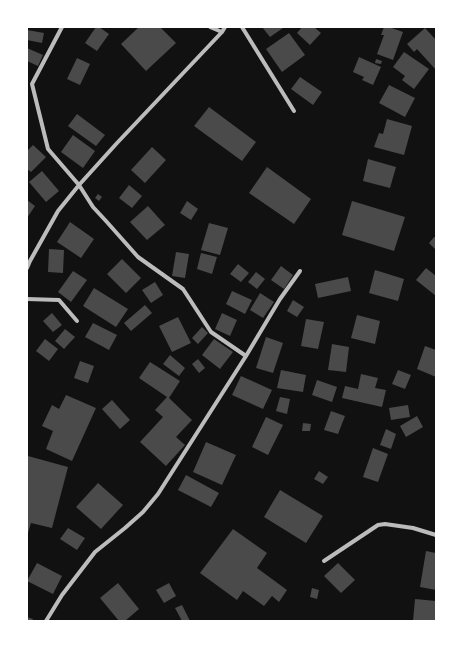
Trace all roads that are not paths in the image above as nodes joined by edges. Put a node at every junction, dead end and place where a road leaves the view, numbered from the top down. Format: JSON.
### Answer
{"nodes":[{"id":1,"x":62,"y":27,"type":"edge"},
{"id":2,"x":210,"y":27,"type":"edge"},
{"id":3,"x":225,"y":27,"type":"edge"},
{"id":4,"x":242,"y":27,"type":"edge"},
{"id":5,"x":222,"y":32,"type":"junction"},
{"id":6,"x":294,"y":111,"type":"dead end"},
{"id":7,"x":79,"y":185,"type":"junction"},
{"id":8,"x":27,"y":268,"type":"edge"},
{"id":9,"x":300,"y":271,"type":"dead end"},
{"id":10,"x":27,"y":300,"type":"edge"},
{"id":11,"x":77,"y":321,"type":"dead end"},
{"id":12,"x":246,"y":356,"type":"junction"},
{"id":13,"x":436,"y":536,"type":"edge"},
{"id":14,"x":324,"y":561,"type":"dead end"},
{"id":15,"x":46,"y":621,"type":"edge"}],
"edges":[{"from":1,"to":7,"type":"street"},
{"from":2,"to":5,"type":"street"},
{"from":3,"to":5,"type":"street"},
{"from":4,"to":6,"type":"street"},
{"from":5,"to":7,"type":"street"},
{"from":7,"to":8,"type":"street"},
{"from":7,"to":12,"type":"street"},
{"from":9,"to":12,"type":"street"},
{"from":10,"to":11,"type":"street"},
{"from":12,"to":15,"type":"street"},
{"from":13,"to":14,"type":"street"}]}
